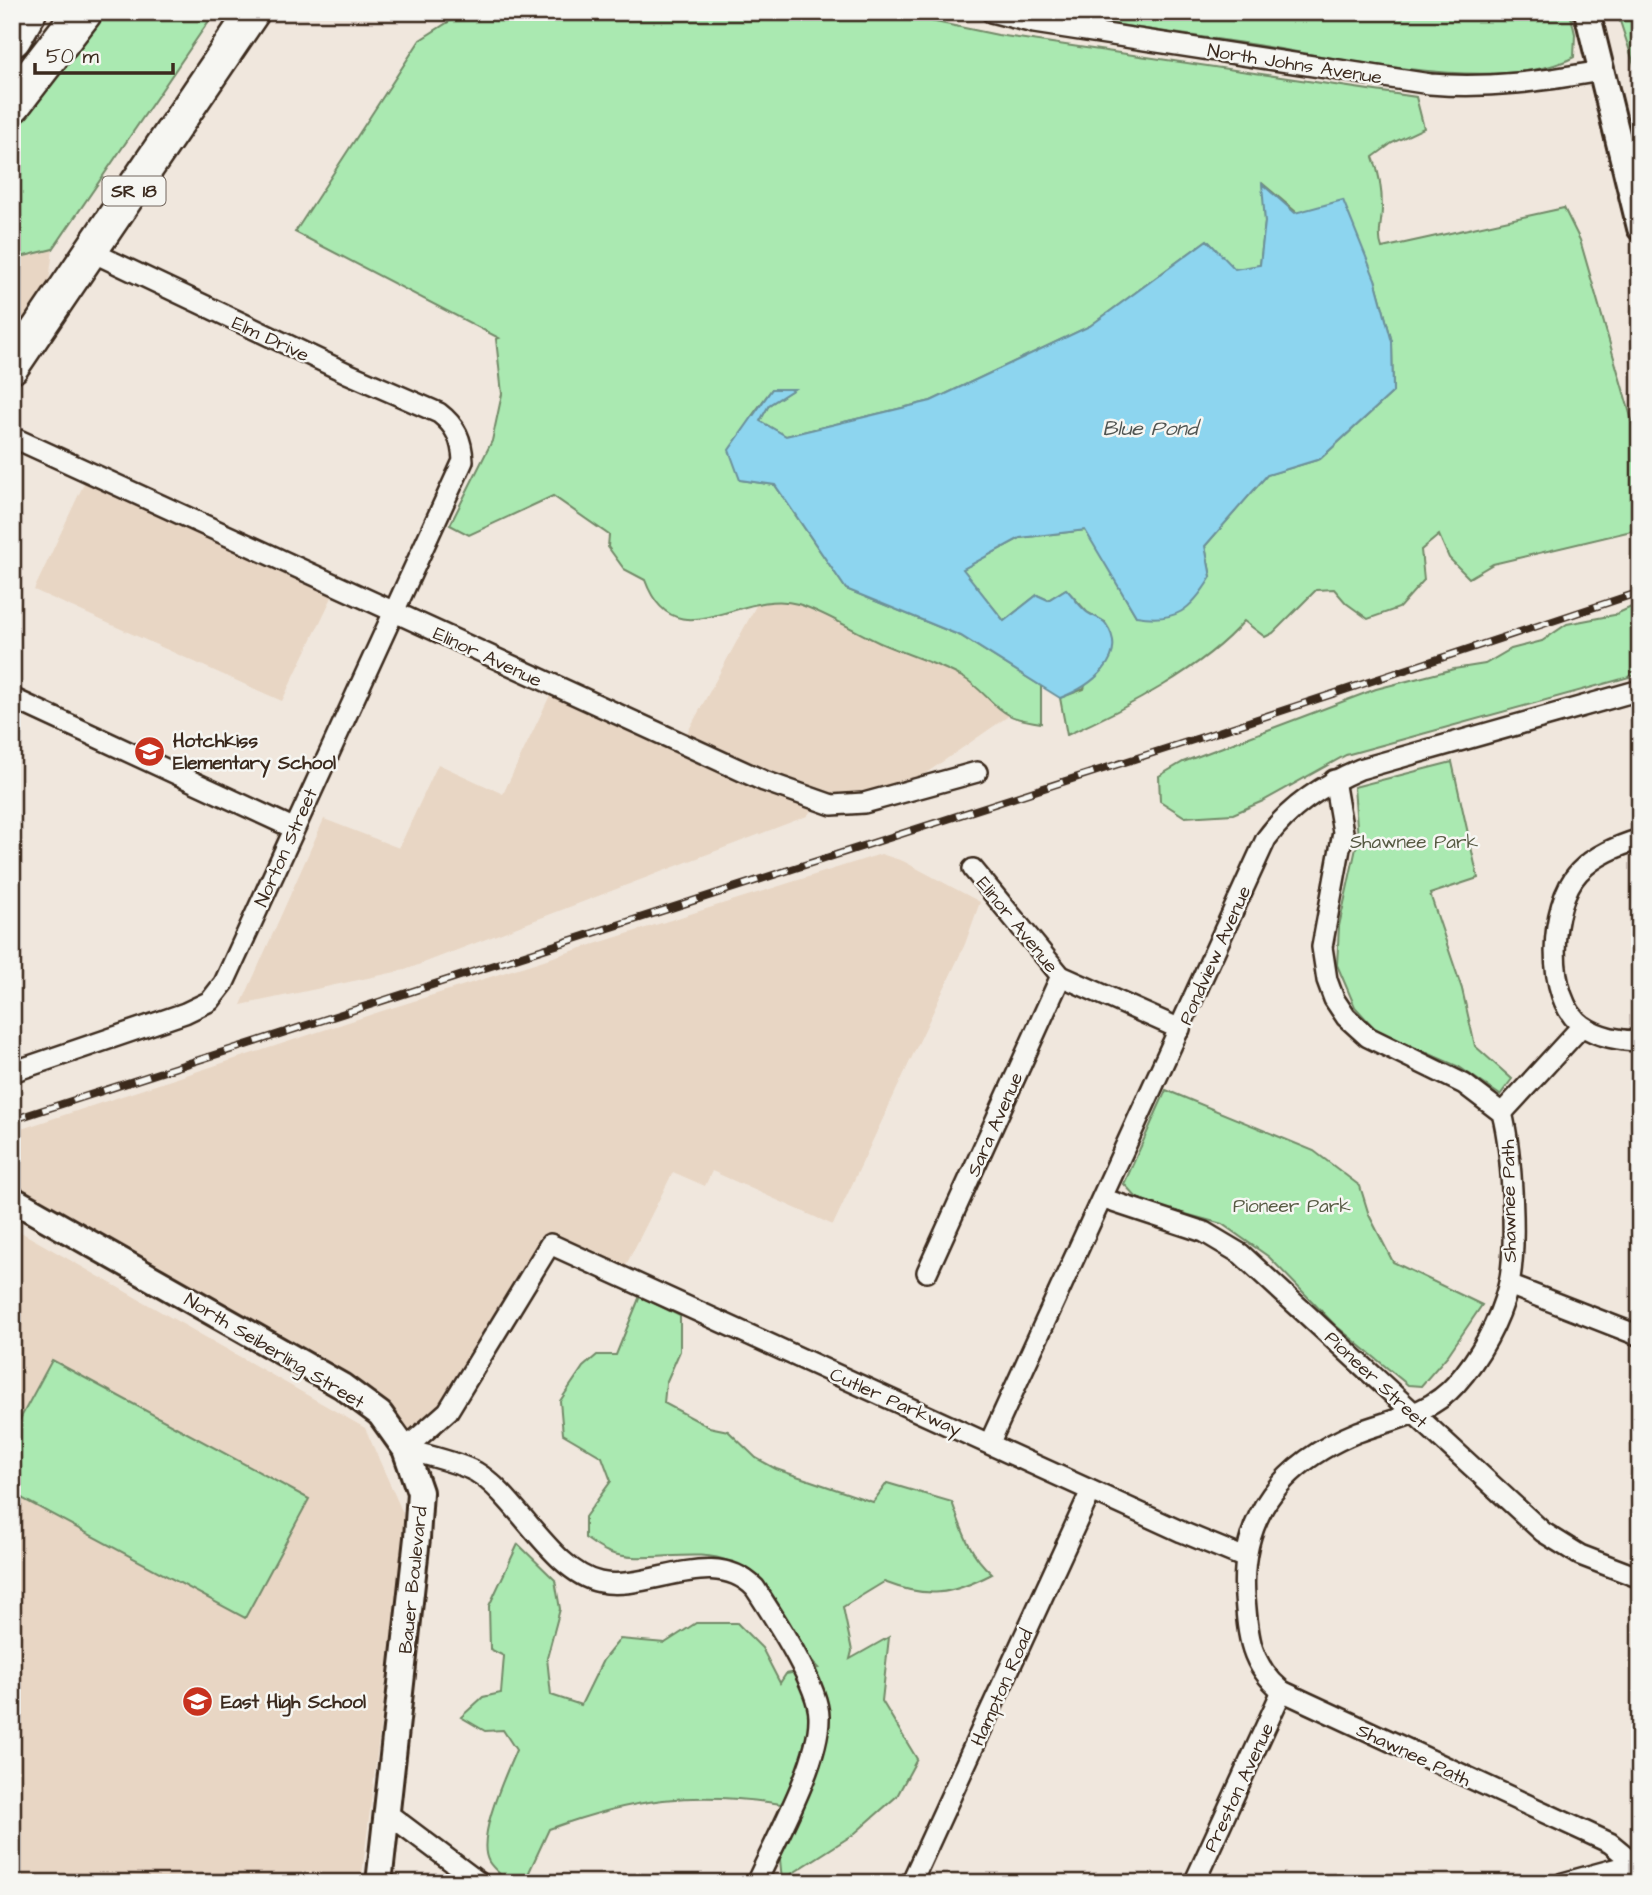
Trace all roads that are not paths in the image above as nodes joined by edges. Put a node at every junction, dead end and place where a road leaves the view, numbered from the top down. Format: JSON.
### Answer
{"nodes":[{"id":1,"x":27,"y":12,"type":"edge"},
{"id":2,"x":83,"y":12,"type":"edge"},
{"id":3,"x":253,"y":12,"type":"edge"},
{"id":4,"x":991,"y":12,"type":"edge"},
{"id":5,"x":1587,"y":12,"type":"edge"},
{"id":6,"x":12,"y":38,"type":"edge"},
{"id":7,"x":1601,"y":71,"type":"junction"},
{"id":8,"x":12,"y":104,"type":"edge"},
{"id":9,"x":1640,"y":228,"type":"edge"},
{"id":10,"x":92,"y":252,"type":"junction"},
{"id":11,"x":12,"y":367,"type":"edge"},
{"id":12,"x":451,"y":422,"type":"joint"},
{"id":13,"x":12,"y":437,"type":"edge"},
{"id":14,"x":394,"y":611,"type":"junction"},
{"id":15,"x":1640,"y":690,"type":"edge"},
{"id":16,"x":12,"y":698,"type":"edge"},
{"id":17,"x":977,"y":772,"type":"dead end"},
{"id":18,"x":1334,"y":780,"type":"junction"},
{"id":19,"x":293,"y":828,"type":"junction"},
{"id":20,"x":1640,"y":839,"type":"edge"},
{"id":21,"x":973,"y":869,"type":"dead end"},
{"id":22,"x":1061,"y":976,"type":"junction"},
{"id":23,"x":1582,"y":1026,"type":"junction"},
{"id":24,"x":1180,"y":1029,"type":"junction"},
{"id":25,"x":1640,"y":1041,"type":"edge"},
{"id":26,"x":12,"y":1072,"type":"edge"},
{"id":27,"x":1502,"y":1114,"type":"junction"},
{"id":28,"x":12,"y":1199,"type":"edge"},
{"id":29,"x":1104,"y":1199,"type":"junction"},
{"id":30,"x":927,"y":1272,"type":"dead end"},
{"id":31,"x":1509,"y":1285,"type":"junction"},
{"id":32,"x":1640,"y":1336,"type":"edge"},
{"id":33,"x":1416,"y":1413,"type":"junction"},
{"id":34,"x":990,"y":1442,"type":"junction"},
{"id":35,"x":405,"y":1449,"type":"junction"},
{"id":36,"x":1091,"y":1491,"type":"junction"},
{"id":37,"x":1243,"y":1556,"type":"junction"},
{"id":38,"x":1640,"y":1578,"type":"edge"},
{"id":39,"x":1282,"y":1691,"type":"junction"},
{"id":40,"x":387,"y":1813,"type":"junction"},
{"id":41,"x":1637,"y":1862,"type":"edge"},
{"id":42,"x":757,"y":1882,"type":"edge"},
{"id":43,"x":379,"y":1883,"type":"edge"},
{"id":44,"x":480,"y":1883,"type":"edge"},
{"id":45,"x":911,"y":1883,"type":"edge"},
{"id":46,"x":1194,"y":1883,"type":"edge"},
{"id":47,"x":1563,"y":1883,"type":"edge"}],
"edges":[{"from":1,"to":6,"type":"highway"},
{"from":2,"to":8,"type":"highway"},
{"from":3,"to":10,"type":"main road","number":"SR 18"},
{"from":4,"to":7,"type":"street","name":"North Johns Avenue"},
{"from":5,"to":7,"type":"street"},
{"from":7,"to":9,"type":"street"},
{"from":10,"to":11,"type":"main road","number":"SR 18"},
{"from":10,"to":12,"type":"street","name":"Elm Drive"},
{"from":12,"to":14,"type":"street","name":"Norton Street"},
{"from":13,"to":14,"type":"street","name":"Elinor Avenue"},
{"from":14,"to":17,"type":"street","name":"Elinor Avenue"},
{"from":14,"to":19,"type":"street","name":"Norton Street"},
{"from":15,"to":18,"type":"street","name":"Pondview Avenue"},
{"from":16,"to":19,"type":"street"},
{"from":18,"to":24,"type":"street","name":"Pondview Avenue"},
{"from":18,"to":27,"type":"street","name":"Shawnee Path"},
{"from":19,"to":26,"type":"street","name":"Norton Street"},
{"from":20,"to":23,"type":"street"},
{"from":21,"to":22,"type":"street","name":"Elinor Avenue"},
{"from":22,"to":24,"type":"street","name":"Elinor Avenue"},
{"from":22,"to":30,"type":"street","name":"Sara Avenue"},
{"from":23,"to":25,"type":"street"},
{"from":23,"to":27,"type":"street"},
{"from":24,"to":29,"type":"street","name":"Pondview Avenue"},
{"from":27,"to":31,"type":"street","name":"Shawnee Path"},
{"from":28,"to":35,"type":"street","name":"North Seiberling Street"},
{"from":29,"to":33,"type":"street","name":"Pioneer Street"},
{"from":29,"to":34,"type":"street","name":"Pondview Avenue"},
{"from":31,"to":32,"type":"street"},
{"from":31,"to":33,"type":"street","name":"Shawnee Path"},
{"from":33,"to":37,"type":"street","name":"Shawnee Path"},
{"from":33,"to":38,"type":"street","name":"Pioneer Street"},
{"from":34,"to":35,"type":"street","name":"Cutler Parkway"},
{"from":34,"to":36,"type":"street","name":"Cutler Parkway"},
{"from":35,"to":40,"type":"street","name":"Bauer Boulevard"},
{"from":35,"to":42,"type":"street"},
{"from":36,"to":37,"type":"street","name":"Cutler Parkway"},
{"from":36,"to":45,"type":"street","name":"Hampton Road"},
{"from":37,"to":39,"type":"street","name":"Shawnee Path"},
{"from":39,"to":41,"type":"street","name":"Shawnee Path"},
{"from":39,"to":46,"type":"street","name":"Preston Avenue"},
{"from":40,"to":43,"type":"street","name":"Bauer Boulevard"},
{"from":40,"to":44,"type":"street"},
{"from":41,"to":47,"type":"street"}]}
